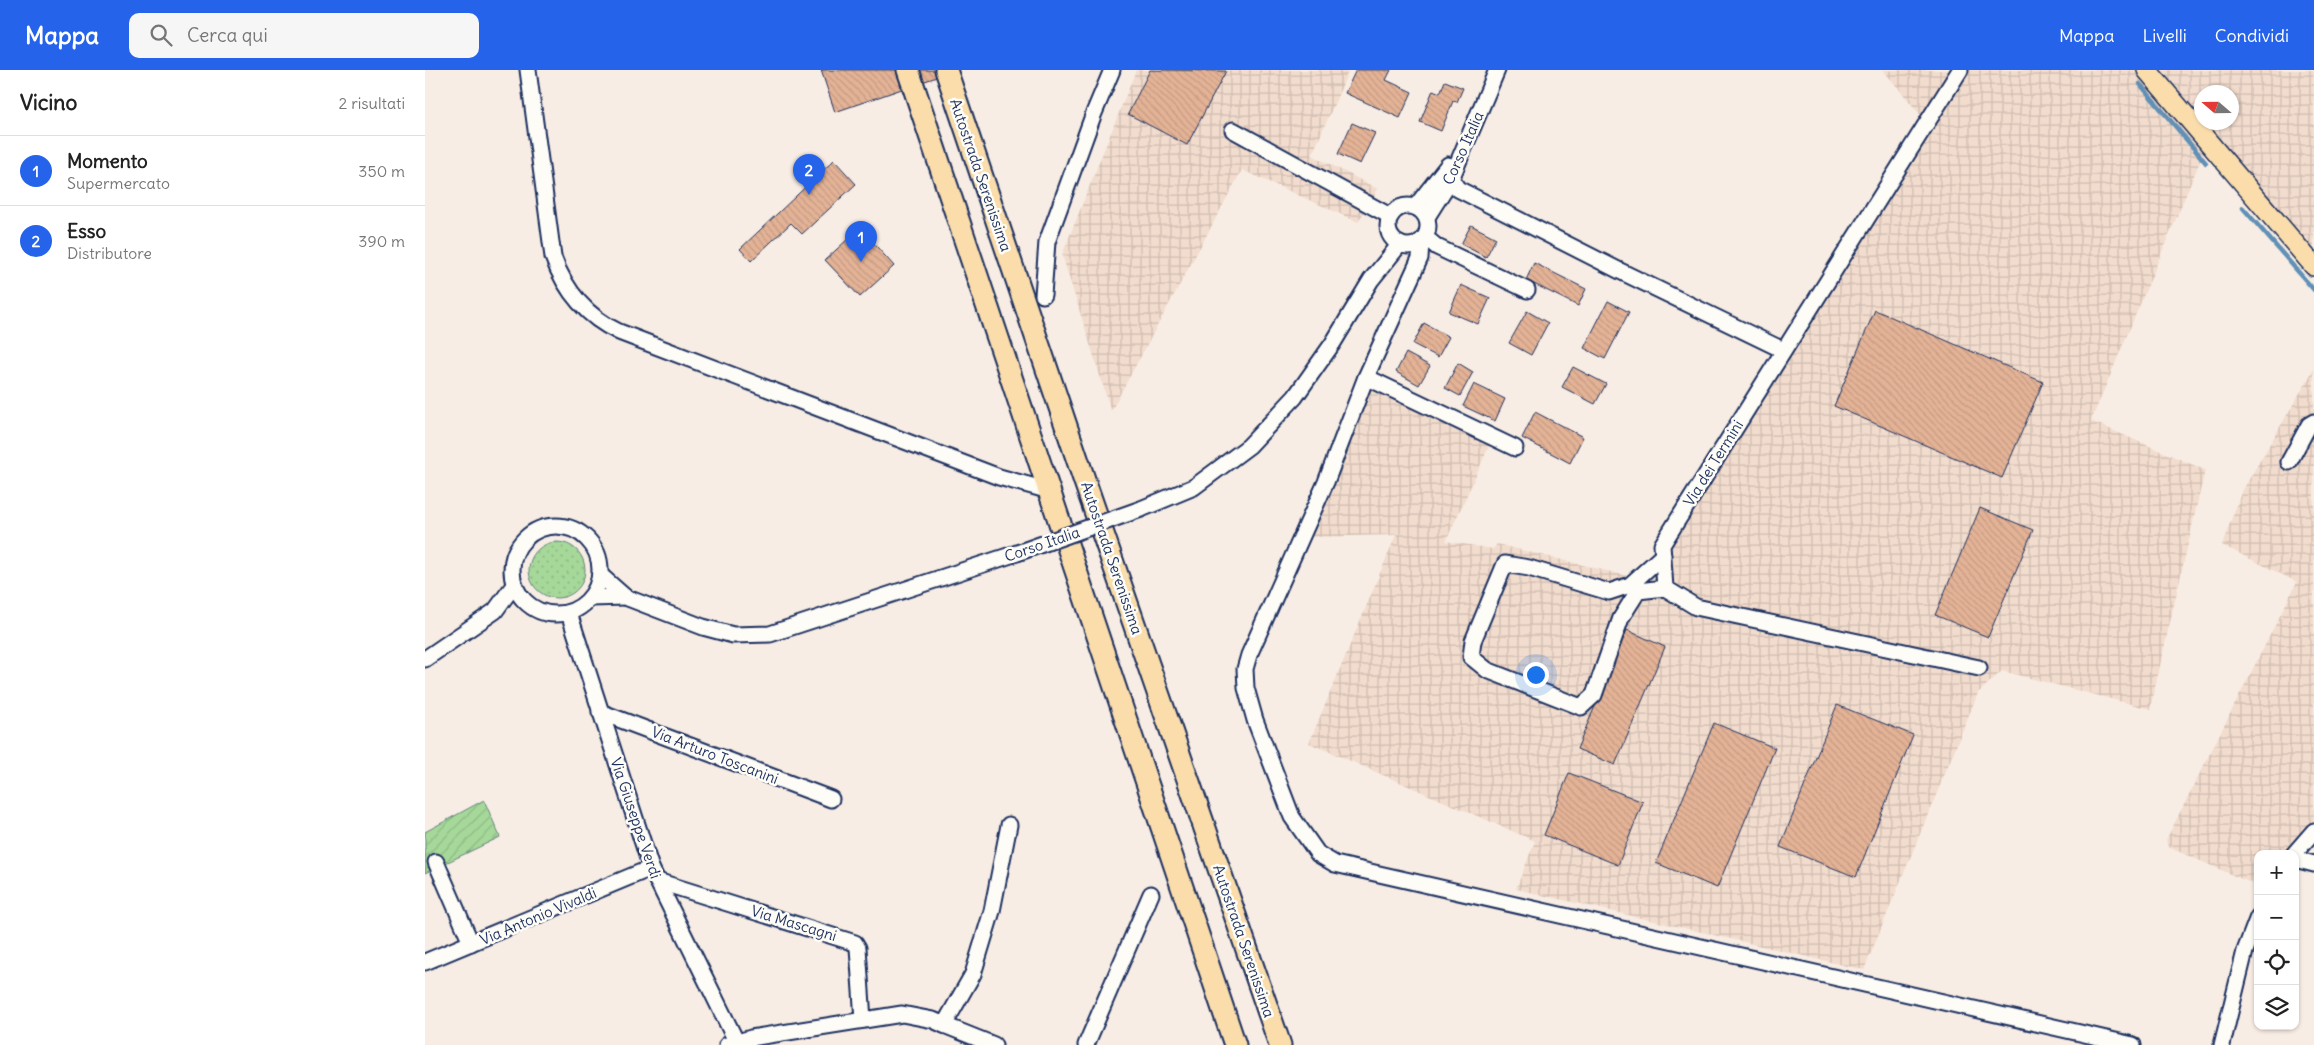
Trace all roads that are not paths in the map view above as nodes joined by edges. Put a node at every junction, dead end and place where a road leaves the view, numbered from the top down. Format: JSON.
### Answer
{"nodes":[{"id":1,"x":528,"y":70,"type":"edge"},
{"id":2,"x":908,"y":70,"type":"edge"},
{"id":3,"x":946,"y":70,"type":"edge"},
{"id":4,"x":1112,"y":70,"type":"edge"},
{"id":5,"x":1960,"y":70,"type":"edge"},
{"id":6,"x":2147,"y":70,"type":"edge"},
{"id":7,"x":1495,"y":74,"type":"edge"},
{"id":8,"x":1233,"y":130,"type":"dead end"},
{"id":9,"x":1447,"y":176,"type":"junction"},
{"id":10,"x":1416,"y":206,"type":"junction"},
{"id":11,"x":1390,"y":216,"type":"junction"},
{"id":12,"x":1427,"y":217,"type":"junction"},
{"id":13,"x":1395,"y":240,"type":"junction"},
{"id":14,"x":1423,"y":240,"type":"junction"},
{"id":15,"x":2314,"y":266,"type":"edge"},
{"id":16,"x":1527,"y":290,"type":"dead end"},
{"id":17,"x":1043,"y":295,"type":"dead end"},
{"id":18,"x":1783,"y":350,"type":"junction"},
{"id":19,"x":1366,"y":377,"type":"junction"},
{"id":20,"x":2314,"y":422,"type":"edge"},
{"id":21,"x":1515,"y":448,"type":"dead end"},
{"id":22,"x":2289,"y":462,"type":"dead end"},
{"id":23,"x":1051,"y":491,"type":"junction"},
{"id":24,"x":1663,"y":556,"type":"junction"},
{"id":25,"x":600,"y":575,"type":"junction"},
{"id":26,"x":514,"y":585,"type":"junction"},
{"id":27,"x":1665,"y":588,"type":"junction"},
{"id":28,"x":625,"y":597,"type":"junction"},
{"id":29,"x":591,"y":598,"type":"junction"},
{"id":30,"x":529,"y":605,"type":"junction"},
{"id":31,"x":495,"y":611,"type":"junction"},
{"id":32,"x":569,"y":613,"type":"junction"},
{"id":33,"x":425,"y":660,"type":"edge"},
{"id":34,"x":1979,"y":668,"type":"dead end"},
{"id":35,"x":600,"y":712,"type":"junction"},
{"id":36,"x":831,"y":799,"type":"dead end"},
{"id":37,"x":1009,"y":825,"type":"dead end"},
{"id":38,"x":2314,"y":831,"type":"edge"},
{"id":39,"x":2297,"y":850,"type":"edge"},
{"id":40,"x":2299,"y":860,"type":"edge"},
{"id":41,"x":436,"y":862,"type":"dead end"},
{"id":42,"x":2314,"y":864,"type":"edge"},
{"id":43,"x":654,"y":875,"type":"junction"},
{"id":44,"x":1151,"y":894,"type":"dead end"},
{"id":45,"x":2254,"y":927,"type":"edge"},
{"id":46,"x":471,"y":943,"type":"junction"},
{"id":47,"x":425,"y":962,"type":"edge"},
{"id":48,"x":863,"y":1020,"type":"junction"},
{"id":49,"x":944,"y":1025,"type":"junction"},
{"id":50,"x":734,"y":1044,"type":"edge"},
{"id":51,"x":994,"y":1045,"type":"edge"},
{"id":52,"x":1085,"y":1045,"type":"edge"},
{"id":53,"x":1235,"y":1045,"type":"edge"},
{"id":54,"x":1280,"y":1045,"type":"edge"},
{"id":55,"x":2133,"y":1045,"type":"edge"},
{"id":56,"x":2221,"y":1045,"type":"edge"}],
"edges":[{"from":1,"to":23,"type":"street"},
{"from":2,"to":23,"type":"highway"},
{"from":3,"to":54,"type":"highway","name":"Autostrada Serenissima"},
{"from":4,"to":17,"type":"street"},
{"from":5,"to":18,"type":"street","name":"Via dei Termini"},
{"from":6,"to":15,"type":"main road"},
{"from":7,"to":9,"type":"street","name":"Corso Italia"},
{"from":8,"to":11,"type":"street"},
{"from":9,"to":10,"type":"street","name":"Corso Italia"},
{"from":9,"to":12,"type":"street","name":"Corso Italia"},
{"from":9,"to":18,"type":"street"},
{"from":10,"to":11,"type":"street"},
{"from":10,"to":12,"type":"street"},
{"from":11,"to":13,"type":"street","name":"Corso Italia"},
{"from":12,"to":14,"type":"street","name":"Corso Italia"},
{"from":13,"to":14,"type":"street"},
{"from":13,"to":28,"type":"street","name":"Corso Italia","bridge":true},
{"from":14,"to":16,"type":"street"},
{"from":14,"to":19,"type":"street","name":"Corso Italia"},
{"from":18,"to":24,"type":"street","name":"Via dei Termini"},
{"from":19,"to":21,"type":"street"},
{"from":19,"to":55,"type":"street","name":"Corso Italia"},
{"from":20,"to":22,"type":"street"},
{"from":23,"to":53,"type":"highway"},
{"from":24,"to":27,"type":"street","name":"Via dei Termini"},
{"from":24,"to":27,"type":"street"},
{"from":25,"to":26,"type":"street"},
{"from":25,"to":28,"type":"street","name":"Corso Italia"},
{"from":25,"to":29,"type":"street"},
{"from":26,"to":30,"type":"street"},
{"from":26,"to":31,"type":"street"},
{"from":27,"to":34,"type":"street"},
{"from":28,"to":29,"type":"street","name":"Corso Italia"},
{"from":29,"to":32,"type":"street"},
{"from":30,"to":31,"type":"street"},
{"from":30,"to":32,"type":"street"},
{"from":31,"to":33,"type":"street"},
{"from":32,"to":35,"type":"street","name":"Via Giuseppe Verdi"},
{"from":35,"to":36,"type":"street","name":"Via Arturo Toscanini"},
{"from":35,"to":43,"type":"street","name":"Via Giuseppe Verdi"},
{"from":37,"to":49,"type":"street"},
{"from":38,"to":39,"type":"street"},
{"from":40,"to":42,"type":"street"},
{"from":41,"to":46,"type":"street"},
{"from":43,"to":46,"type":"street","name":"Via Antonio Vivaldi"},
{"from":43,"to":48,"type":"street","name":"Via Mascagni"},
{"from":43,"to":50,"type":"street","name":"Via Giuseppe Verdi"},
{"from":44,"to":52,"type":"street"},
{"from":45,"to":56,"type":"street"},
{"from":46,"to":47,"type":"street","name":"Via Antonio Vivaldi"},
{"from":48,"to":49,"type":"street"},
{"from":48,"to":50,"type":"street"},
{"from":49,"to":51,"type":"street"}]}
